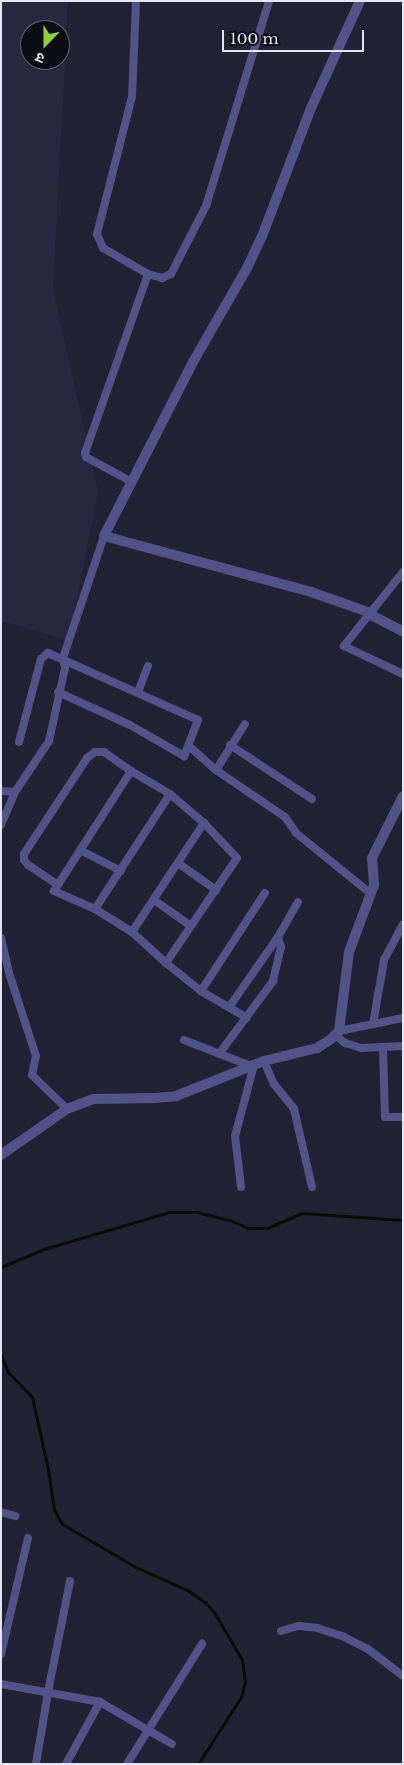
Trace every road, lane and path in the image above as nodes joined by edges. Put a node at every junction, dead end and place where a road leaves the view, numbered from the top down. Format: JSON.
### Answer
{"nodes":[{"id":1,"x":136,"y":1,"type":"edge"},
{"id":2,"x":270,"y":1,"type":"edge"},
{"id":3,"x":360,"y":1,"type":"edge"},
{"id":4,"x":148,"y":274,"type":"junction"},
{"id":5,"x":132,"y":482,"type":"junction"},
{"id":6,"x":104,"y":536,"type":"junction"},
{"id":7,"x":403,"y":572,"type":"edge"},
{"id":8,"x":372,"y":613,"type":"junction"},
{"id":9,"x":403,"y":631,"type":"edge"},
{"id":10,"x":63,"y":658,"type":"junction"},
{"id":11,"x":148,"y":666,"type":"dead end"},
{"id":12,"x":402,"y":673,"type":"edge"},
{"id":13,"x":58,"y":692,"type":"junction"},
{"id":14,"x":138,"y":692,"type":"junction"},
{"id":15,"x":244,"y":724,"type":"dead end"},
{"id":16,"x":19,"y":742,"type":"dead end"},
{"id":17,"x":230,"y":745,"type":"junction"},
{"id":18,"x":189,"y":746,"type":"junction"},
{"id":19,"x":216,"y":770,"type":"junction"},
{"id":20,"x":131,"y":771,"type":"junction"},
{"id":21,"x":1,"y":790,"type":"edge"},
{"id":22,"x":15,"y":792,"type":"junction"},
{"id":23,"x":170,"y":794,"type":"junction"},
{"id":24,"x":403,"y":796,"type":"edge"},
{"id":25,"x":312,"y":799,"type":"dead end"},
{"id":26,"x":204,"y":823,"type":"junction"},
{"id":27,"x":1,"y":824,"type":"edge"},
{"id":28,"x":80,"y":850,"type":"junction"},
{"id":29,"x":178,"y":863,"type":"junction"},
{"id":30,"x":121,"y":871,"type":"junction"},
{"id":31,"x":58,"y":885,"type":"junction"},
{"id":32,"x":216,"y":890,"type":"junction"},
{"id":33,"x":265,"y":893,"type":"dead end"},
{"id":34,"x":370,"y":893,"type":"junction"},
{"id":35,"x":154,"y":900,"type":"junction"},
{"id":36,"x":298,"y":902,"type":"dead end"},
{"id":37,"x":95,"y":910,"type":"junction"},
{"id":38,"x":403,"y":925,"type":"edge"},
{"id":39,"x":191,"y":926,"type":"junction"},
{"id":40,"x":132,"y":932,"type":"junction"},
{"id":41,"x":278,"y":937,"type":"junction"},
{"id":42,"x":1,"y":938,"type":"edge"},
{"id":43,"x":166,"y":963,"type":"junction"},
{"id":44,"x":1,"y":976,"type":"edge"},
{"id":45,"x":10,"y":976,"type":"junction"},
{"id":46,"x":201,"y":991,"type":"junction"},
{"id":47,"x":230,"y":1006,"type":"junction"},
{"id":48,"x":247,"y":1018,"type":"junction"},
{"id":49,"x":403,"y":1018,"type":"edge"},
{"id":50,"x":373,"y":1024,"type":"junction"},
{"id":51,"x":337,"y":1033,"type":"junction"},
{"id":52,"x":184,"y":1040,"type":"dead end"},
{"id":53,"x":403,"y":1046,"type":"edge"},
{"id":54,"x":383,"y":1047,"type":"junction"},
{"id":55,"x":219,"y":1054,"type":"junction"},
{"id":56,"x":256,"y":1064,"type":"junction"},
{"id":57,"x":67,"y":1109,"type":"junction"},
{"id":58,"x":403,"y":1117,"type":"edge"},
{"id":59,"x":1,"y":1155,"type":"edge"},
{"id":60,"x":241,"y":1187,"type":"dead end"},
{"id":61,"x":312,"y":1187,"type":"dead end"},
{"id":62,"x":1,"y":1512,"type":"edge"},
{"id":63,"x":15,"y":1516,"type":"dead end"},
{"id":64,"x":28,"y":1538,"type":"dead end"},
{"id":65,"x":70,"y":1581,"type":"dead end"},
{"id":66,"x":281,"y":1631,"type":"dead end"},
{"id":67,"x":202,"y":1644,"type":"dead end"},
{"id":68,"x":1,"y":1654,"type":"edge"},
{"id":69,"x":403,"y":1676,"type":"edge"},
{"id":70,"x":1,"y":1684,"type":"edge"},
{"id":71,"x":48,"y":1692,"type":"junction"},
{"id":72,"x":100,"y":1702,"type":"junction"},
{"id":73,"x":149,"y":1730,"type":"junction"},
{"id":74,"x":172,"y":1744,"type":"dead end"},
{"id":75,"x":36,"y":1764,"type":"edge"},
{"id":76,"x":66,"y":1764,"type":"edge"},
{"id":77,"x":127,"y":1764,"type":"edge"}],
"edges":[{"from":1,"to":4,"type":"street"},
{"from":2,"to":4,"type":"street"},
{"from":3,"to":5,"type":"street"},
{"from":4,"to":5,"type":"street"},
{"from":5,"to":6,"type":"street"},
{"from":6,"to":8,"type":"street"},
{"from":6,"to":10,"type":"street"},
{"from":7,"to":8,"type":"street"},
{"from":8,"to":9,"type":"street"},
{"from":8,"to":12,"type":"street"},
{"from":10,"to":13,"type":"street"},
{"from":10,"to":14,"type":"street"},
{"from":10,"to":16,"type":"street"},
{"from":11,"to":14,"type":"street"},
{"from":13,"to":18,"type":"street"},
{"from":13,"to":22,"type":"street"},
{"from":14,"to":18,"type":"street"},
{"from":15,"to":17,"type":"street"},
{"from":17,"to":19,"type":"street"},
{"from":17,"to":25,"type":"street"},
{"from":18,"to":19,"type":"street"},
{"from":19,"to":34,"type":"street"},
{"from":20,"to":23,"type":"street"},
{"from":20,"to":28,"type":"street"},
{"from":20,"to":31,"type":"street"},
{"from":21,"to":22,"type":"street"},
{"from":22,"to":27,"type":"street"},
{"from":23,"to":26,"type":"street"},
{"from":23,"to":30,"type":"street"},
{"from":24,"to":34,"type":"street"},
{"from":26,"to":29,"type":"street"},
{"from":26,"to":32,"type":"street"},
{"from":28,"to":30,"type":"street"},
{"from":28,"to":31,"type":"street"},
{"from":29,"to":32,"type":"street"},
{"from":29,"to":35,"type":"street"},
{"from":30,"to":37,"type":"street"},
{"from":31,"to":37,"type":"street"},
{"from":32,"to":39,"type":"street"},
{"from":33,"to":46,"type":"street"},
{"from":34,"to":51,"type":"street"},
{"from":35,"to":39,"type":"street"},
{"from":35,"to":40,"type":"street"},
{"from":36,"to":41,"type":"street"},
{"from":37,"to":40,"type":"street"},
{"from":38,"to":50,"type":"street"},
{"from":39,"to":43,"type":"street"},
{"from":40,"to":43,"type":"street"},
{"from":41,"to":47,"type":"street"},
{"from":41,"to":48,"type":"street"},
{"from":42,"to":45,"type":"street"},
{"from":43,"to":46,"type":"street"},
{"from":44,"to":45,"type":"street"},
{"from":45,"to":57,"type":"street"},
{"from":46,"to":47,"type":"street"},
{"from":47,"to":48,"type":"street"},
{"from":48,"to":55,"type":"street"},
{"from":49,"to":50,"type":"street"},
{"from":50,"to":51,"type":"street"},
{"from":51,"to":54,"type":"street"},
{"from":51,"to":56,"type":"street"},
{"from":52,"to":55,"type":"street"},
{"from":53,"to":54,"type":"street"},
{"from":54,"to":58,"type":"street"},
{"from":55,"to":56,"type":"street"},
{"from":56,"to":57,"type":"street"},
{"from":56,"to":60,"type":"street"},
{"from":56,"to":61,"type":"street"},
{"from":57,"to":59,"type":"street"},
{"from":62,"to":63,"type":"street"},
{"from":64,"to":68,"type":"street"},
{"from":65,"to":71,"type":"street"},
{"from":66,"to":69,"type":"street"},
{"from":67,"to":73,"type":"street"},
{"from":70,"to":71,"type":"street"},
{"from":71,"to":72,"type":"street"},
{"from":71,"to":75,"type":"street"},
{"from":72,"to":73,"type":"street"},
{"from":72,"to":76,"type":"street"},
{"from":73,"to":74,"type":"street"},
{"from":73,"to":77,"type":"street"}]}
